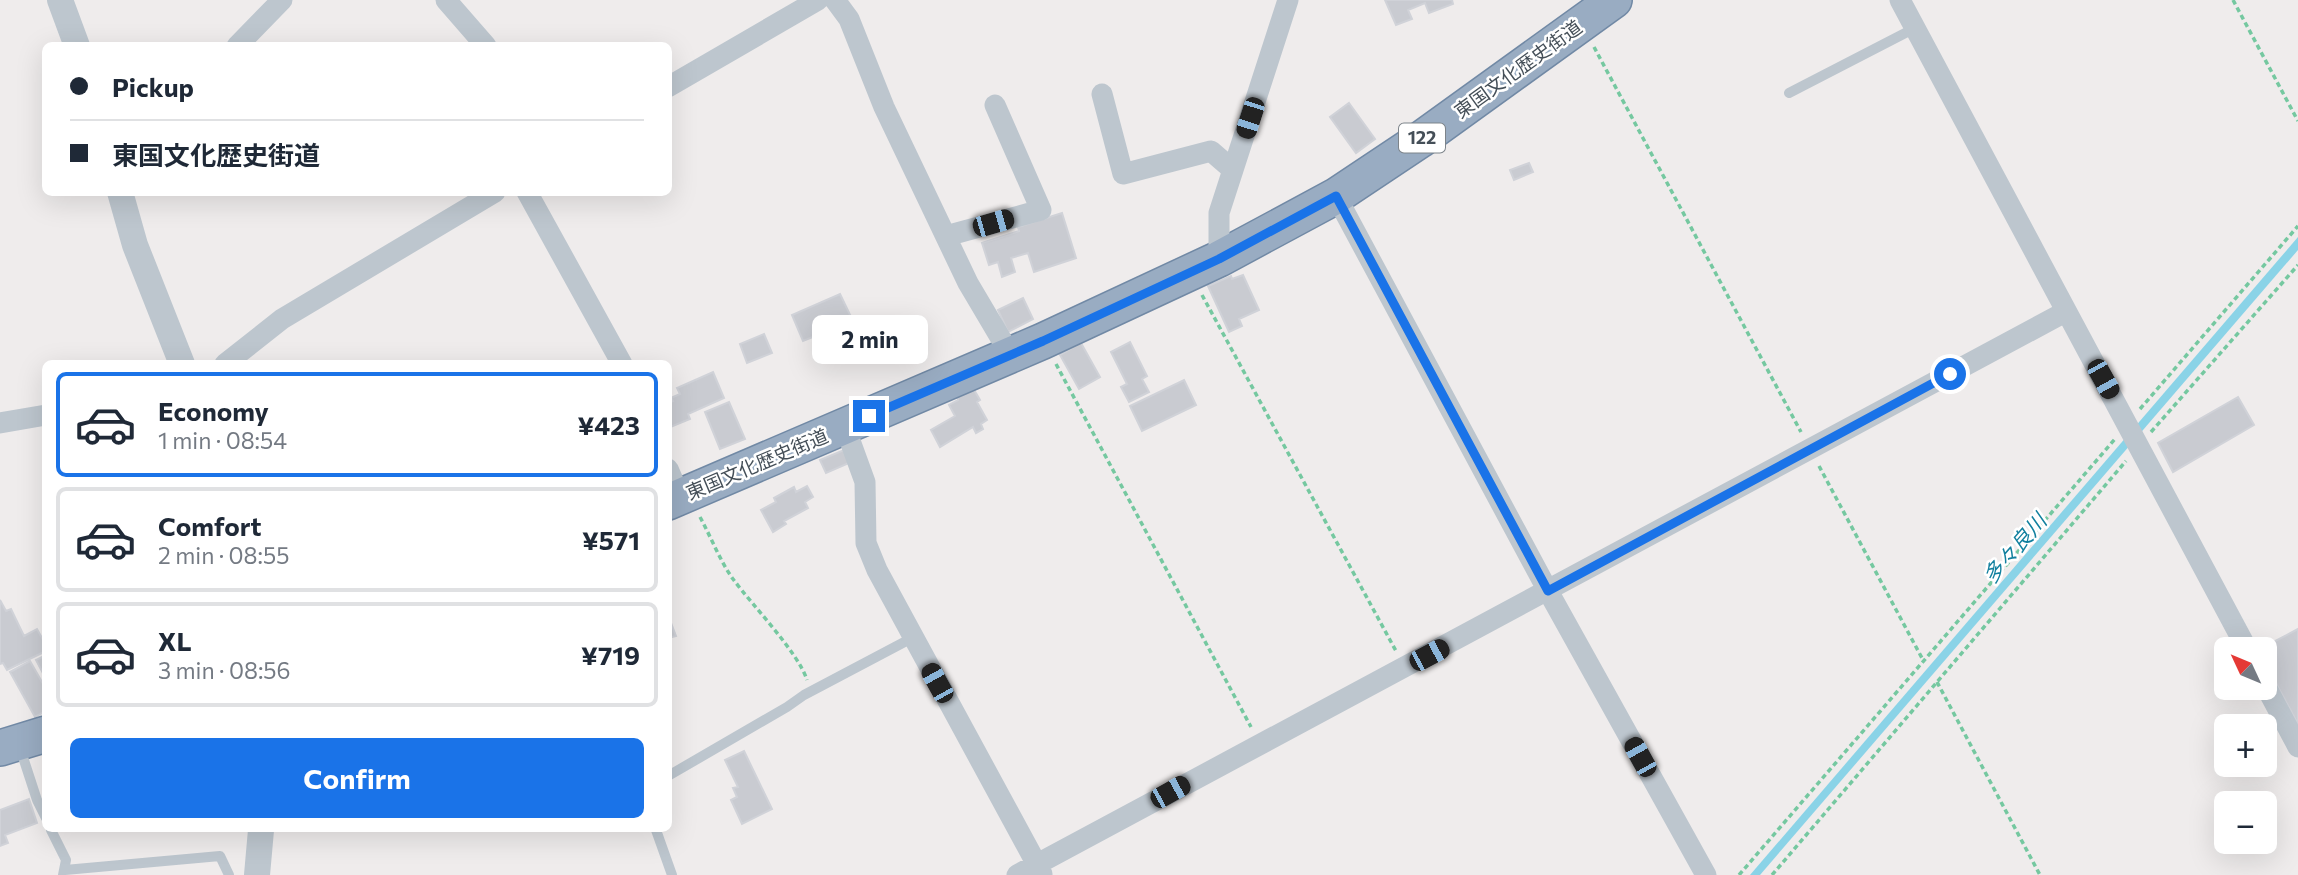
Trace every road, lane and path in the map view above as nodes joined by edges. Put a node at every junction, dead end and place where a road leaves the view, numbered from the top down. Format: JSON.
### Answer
{"nodes":[{"id":1,"x":60,"y":0,"type":"edge"},
{"id":2,"x":282,"y":0,"type":"edge"},
{"id":3,"x":446,"y":0,"type":"edge"},
{"id":4,"x":818,"y":0,"type":"edge"},
{"id":5,"x":835,"y":0,"type":"edge"},
{"id":6,"x":1288,"y":0,"type":"edge"},
{"id":7,"x":1614,"y":0,"type":"edge"},
{"id":8,"x":1900,"y":0,"type":"edge"},
{"id":9,"x":2233,"y":0,"type":"edge"},
{"id":10,"x":1581,"y":23,"type":"junction"},
{"id":11,"x":1915,"y":28,"type":"junction"},
{"id":12,"x":76,"y":42,"type":"edge"},
{"id":13,"x":241,"y":42,"type":"edge"},
{"id":14,"x":483,"y":42,"type":"edge"},
{"id":15,"x":672,"y":85,"type":"edge"},
{"id":16,"x":1789,"y":93,"type":"dead end"},
{"id":17,"x":1102,"y":94,"type":"dead end"},
{"id":18,"x":995,"y":105,"type":"dead end"},
{"id":19,"x":2298,"y":121,"type":"edge"},
{"id":20,"x":1233,"y":170,"type":"junction"},
{"id":21,"x":121,"y":196,"type":"edge"},
{"id":22,"x":488,"y":196,"type":"edge"},
{"id":23,"x":529,"y":196,"type":"edge"},
{"id":24,"x":1336,"y":196,"type":"junction"},
{"id":25,"x":2298,"y":226,"type":"edge"},
{"id":26,"x":946,"y":236,"type":"junction"},
{"id":27,"x":2298,"y":265,"type":"edge"},
{"id":28,"x":1204,"y":266,"type":"junction"},
{"id":29,"x":2066,"y":312,"type":"junction"},
{"id":30,"x":1043,"y":341,"type":"junction"},
{"id":31,"x":1010,"y":354,"type":"junction"},
{"id":32,"x":180,"y":360,"type":"edge"},
{"id":33,"x":230,"y":360,"type":"edge"},
{"id":34,"x":620,"y":360,"type":"edge"},
{"id":35,"x":42,"y":416,"type":"edge"},
{"id":36,"x":0,"y":423,"type":"edge"},
{"id":37,"x":2128,"y":424,"type":"junction"},
{"id":38,"x":845,"y":427,"type":"junction"},
{"id":39,"x":2140,"y":445,"type":"junction"},
{"id":40,"x":1810,"y":450,"type":"junction"},
{"id":41,"x":676,"y":490,"type":"edge"},
{"id":42,"x":1548,"y":591,"type":"junction"},
{"id":43,"x":2241,"y":637,"type":"edge"},
{"id":44,"x":912,"y":638,"type":"junction"},
{"id":45,"x":1923,"y":660,"type":"junction"},
{"id":46,"x":1405,"y":668,"type":"junction"},
{"id":47,"x":1937,"y":682,"type":"junction"},
{"id":48,"x":810,"y":692,"type":"junction"},
{"id":49,"x":2273,"y":700,"type":"edge"},
{"id":50,"x":21,"y":742,"type":"edge"},
{"id":51,"x":1259,"y":743,"type":"junction"},
{"id":52,"x":2298,"y":747,"type":"edge"},
{"id":53,"x":672,"y":774,"type":"edge"},
{"id":54,"x":42,"y":810,"type":"edge"},
{"id":55,"x":52,"y":832,"type":"edge"},
{"id":56,"x":261,"y":832,"type":"edge"},
{"id":57,"x":657,"y":832,"type":"edge"},
{"id":58,"x":1039,"y":870,"type":"edge"},
{"id":59,"x":64,"y":873,"type":"edge"},
{"id":60,"x":229,"y":875,"type":"edge"},
{"id":61,"x":257,"y":875,"type":"edge"},
{"id":62,"x":672,"y":875,"type":"edge"},
{"id":63,"x":1017,"y":875,"type":"edge"},
{"id":64,"x":1706,"y":875,"type":"edge"},
{"id":65,"x":1739,"y":875,"type":"edge"},
{"id":66,"x":1772,"y":875,"type":"edge"},
{"id":67,"x":2040,"y":875,"type":"edge"}],
"edges":[{"from":1,"to":12,"type":"street"},
{"from":2,"to":13,"type":"street"},
{"from":3,"to":14,"type":"street"},
{"from":4,"to":15,"type":"street"},
{"from":5,"to":26,"type":"street"},
{"from":6,"to":20,"type":"street"},
{"from":7,"to":10,"type":"highway","name":"東国文化歴史街道","number":"122"},
{"from":8,"to":11,"type":"street"},
{"from":9,"to":19,"type":"path"},
{"from":10,"to":24,"type":"highway","name":"東国文化歴史街道","number":"122"},
{"from":10,"to":40,"type":"path"},
{"from":11,"to":16,"type":"lane"},
{"from":11,"to":29,"type":"street"},
{"from":17,"to":20,"type":"street"},
{"from":18,"to":26,"type":"street"},
{"from":20,"to":28,"type":"street"},
{"from":21,"to":32,"type":"street"},
{"from":22,"to":33,"type":"street"},
{"from":23,"to":34,"type":"street"},
{"from":24,"to":28,"type":"highway","name":"東国文化歴史街道","number":"122"},
{"from":24,"to":42,"type":"street"},
{"from":25,"to":37,"type":"path"},
{"from":26,"to":31,"type":"street"},
{"from":27,"to":39,"type":"path"},
{"from":28,"to":30,"type":"highway","name":"東国文化歴史街道","number":"122"},
{"from":28,"to":46,"type":"path"},
{"from":29,"to":37,"type":"street"},
{"from":29,"to":40,"type":"street"},
{"from":30,"to":31,"type":"highway","name":"東国文化歴史街道","number":"122"},
{"from":30,"to":51,"type":"path"},
{"from":31,"to":38,"type":"highway","name":"東国文化歴史街道","number":"122"},
{"from":35,"to":36,"type":"street"},
{"from":37,"to":39,"type":"street"},
{"from":37,"to":45,"type":"path"},
{"from":38,"to":41,"type":"highway","name":"東国文化歴史街道","number":"122"},
{"from":38,"to":44,"type":"street"},
{"from":39,"to":43,"type":"street"},
{"from":39,"to":47,"type":"path"},
{"from":40,"to":42,"type":"street"},
{"from":40,"to":45,"type":"path"},
{"from":41,"to":48,"type":"path"},
{"from":42,"to":46,"type":"street"},
{"from":42,"to":64,"type":"street"},
{"from":44,"to":48,"type":"lane"},
{"from":44,"to":58,"type":"street"},
{"from":45,"to":65,"type":"path"},
{"from":46,"to":51,"type":"street"},
{"from":47,"to":66,"type":"path"},
{"from":47,"to":67,"type":"path"},
{"from":48,"to":53,"type":"lane"},
{"from":49,"to":52,"type":"street"},
{"from":50,"to":54,"type":"lane"},
{"from":51,"to":58,"type":"street"},
{"from":55,"to":59,"type":"lane"},
{"from":56,"to":61,"type":"street"},
{"from":57,"to":62,"type":"lane"},
{"from":58,"to":63,"type":"street"},
{"from":59,"to":60,"type":"lane"}]}
